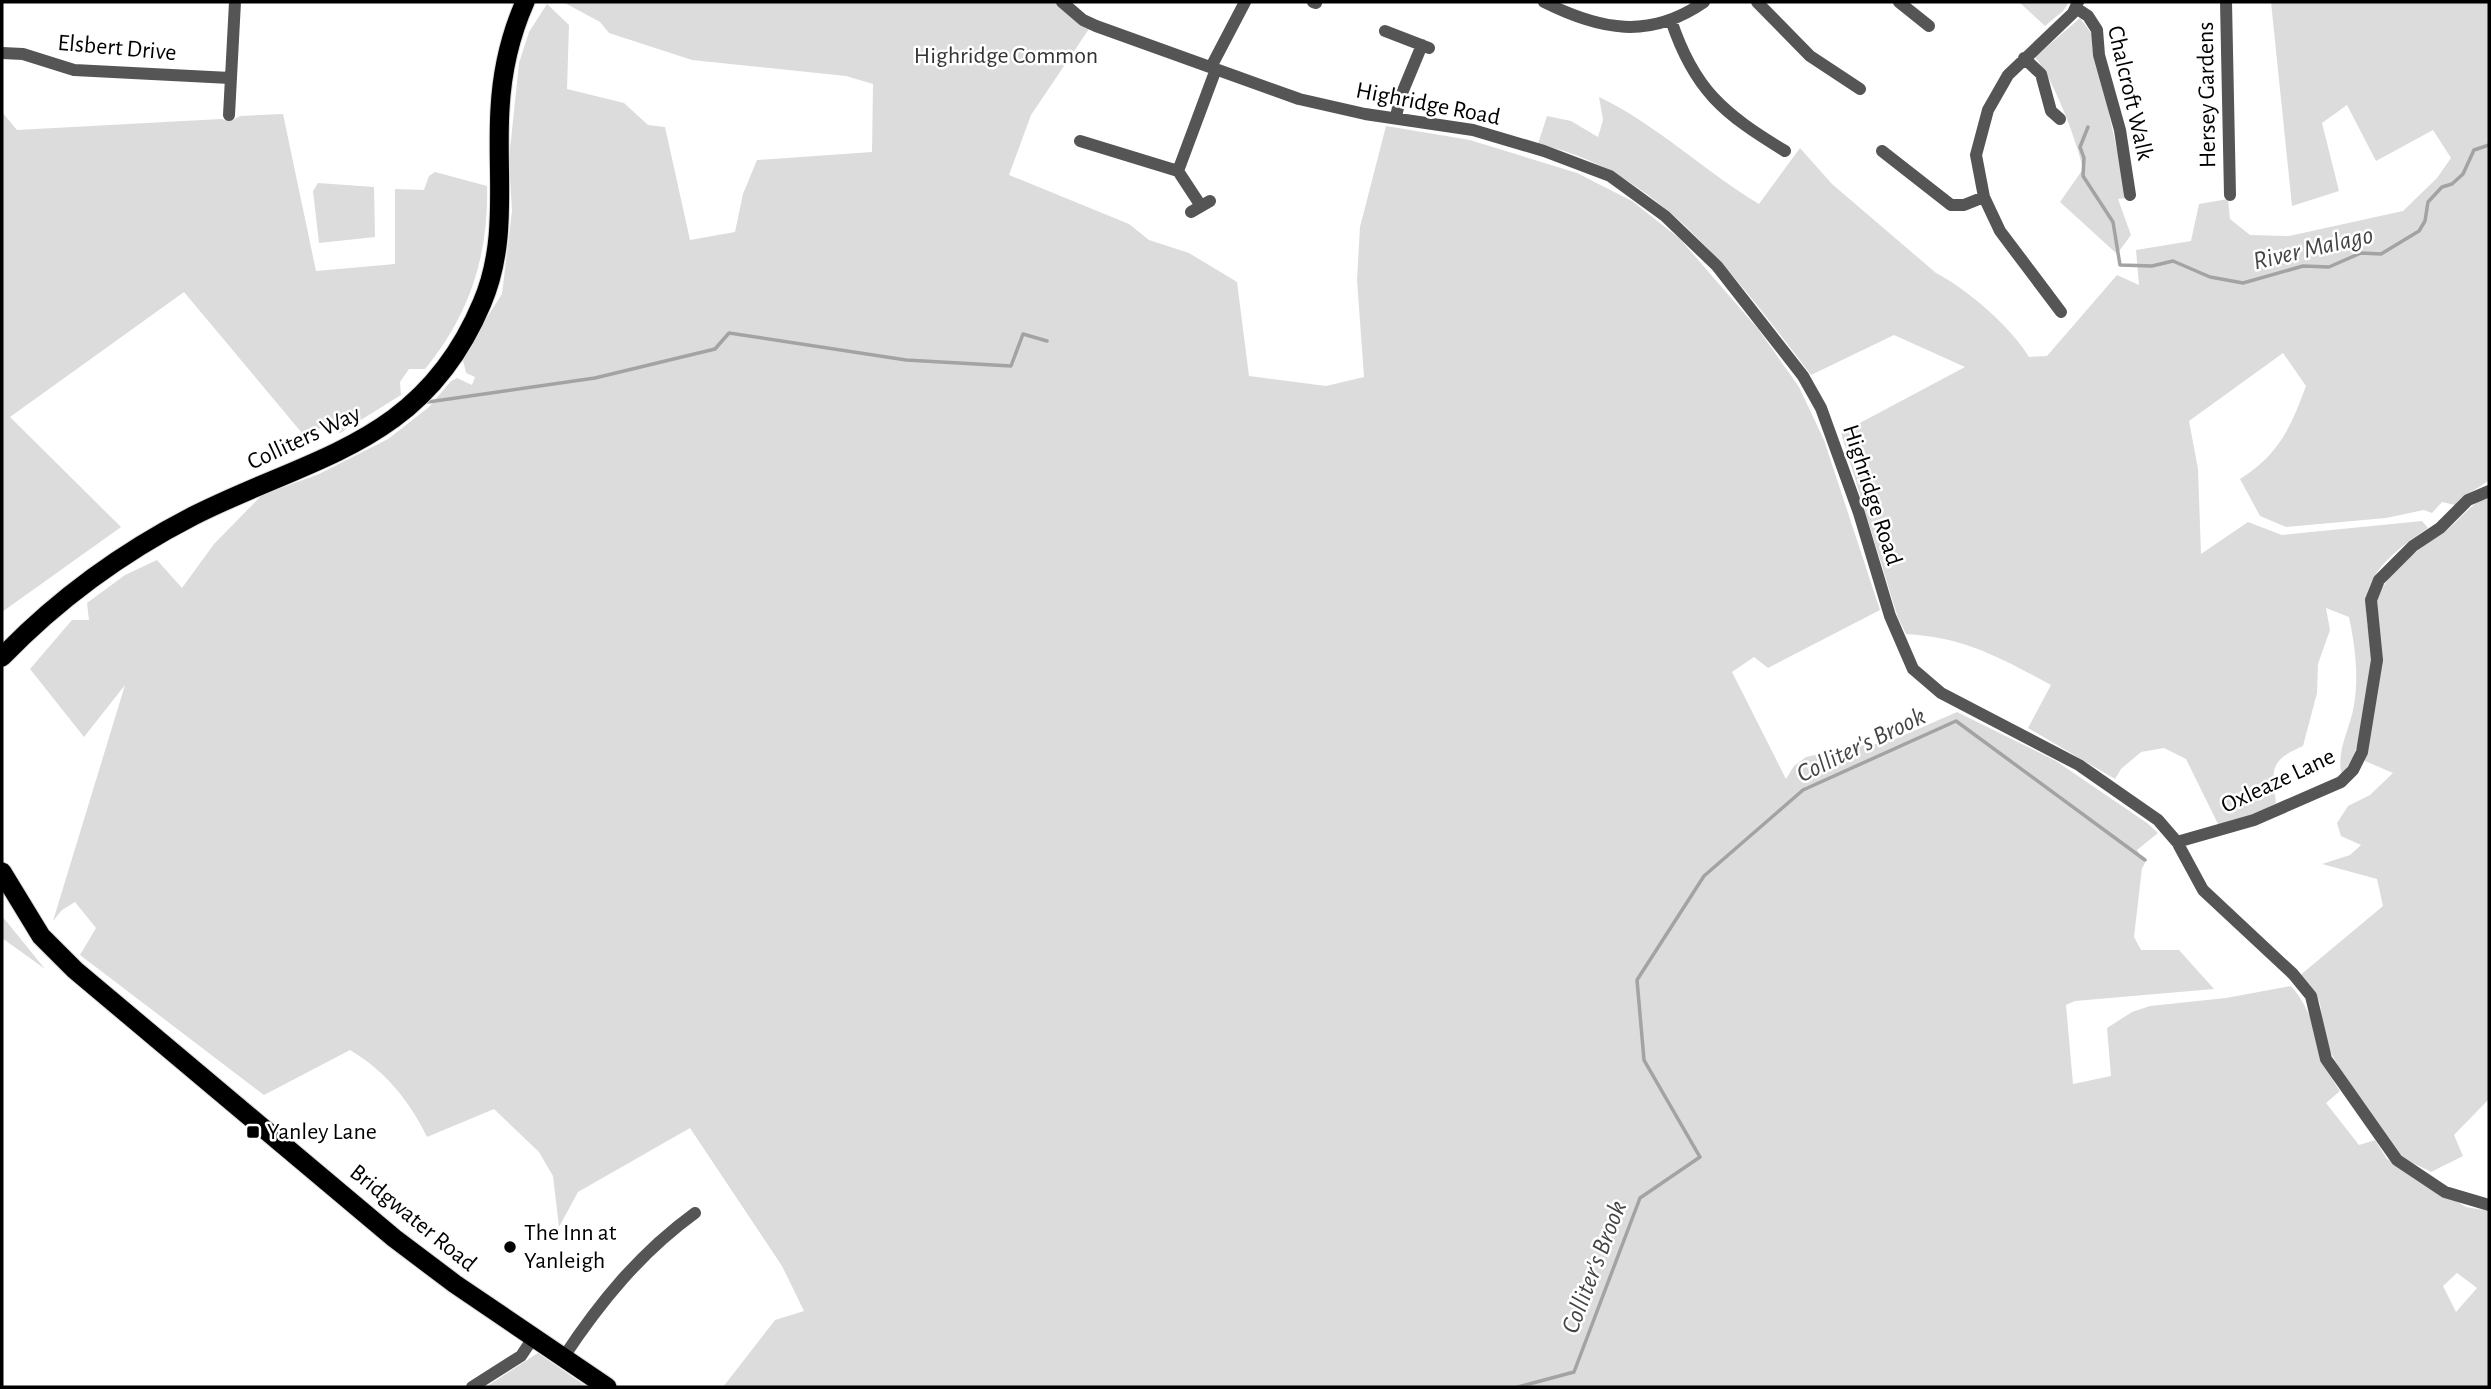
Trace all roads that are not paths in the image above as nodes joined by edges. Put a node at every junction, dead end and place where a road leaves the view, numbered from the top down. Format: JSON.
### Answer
{"nodes":[{"id":1,"x":235,"y":2,"type":"edge"},
{"id":2,"x":525,"y":2,"type":"edge"},
{"id":3,"x":1062,"y":2,"type":"edge"},
{"id":4,"x":1245,"y":2,"type":"edge"},
{"id":5,"x":1544,"y":2,"type":"edge"},
{"id":6,"x":1704,"y":2,"type":"edge"},
{"id":7,"x":1757,"y":2,"type":"edge"},
{"id":8,"x":1899,"y":2,"type":"edge"},
{"id":9,"x":2226,"y":2,"type":"edge"},
{"id":10,"x":2077,"y":5,"type":"edge"},
{"id":11,"x":1671,"y":20,"type":"junction"},
{"id":12,"x":1929,"y":26,"type":"dead end"},
{"id":13,"x":1385,"y":31,"type":"dead end"},
{"id":14,"x":2,"y":53,"type":"edge"},
{"id":15,"x":2024,"y":58,"type":"junction"},
{"id":16,"x":1213,"y":68,"type":"junction"},
{"id":17,"x":230,"y":78,"type":"junction"},
{"id":18,"x":1860,"y":89,"type":"dead end"},
{"id":19,"x":229,"y":115,"type":"dead end"},
{"id":20,"x":1396,"y":117,"type":"junction"},
{"id":21,"x":2060,"y":119,"type":"dead end"},
{"id":22,"x":1080,"y":141,"type":"dead end"},
{"id":23,"x":1785,"y":151,"type":"dead end"},
{"id":24,"x":1882,"y":151,"type":"dead end"},
{"id":25,"x":1178,"y":171,"type":"junction"},
{"id":26,"x":2234,"y":190,"type":"dead end"},
{"id":27,"x":2130,"y":195,"type":"dead end"},
{"id":28,"x":1984,"y":197,"type":"junction"},
{"id":29,"x":1201,"y":207,"type":"dead end"},
{"id":30,"x":2061,"y":312,"type":"dead end"},
{"id":31,"x":2489,"y":491,"type":"edge"},
{"id":32,"x":2,"y":657,"type":"edge"},
{"id":33,"x":2177,"y":842,"type":"junction"},
{"id":34,"x":2,"y":872,"type":"edge"},
{"id":35,"x":2,"y":892,"type":"edge"},
{"id":36,"x":41,"y":936,"type":"junction"},
{"id":37,"x":2489,"y":1205,"type":"edge"},
{"id":38,"x":695,"y":1213,"type":"dead end"},
{"id":39,"x":533,"y":1338,"type":"junction"},
{"id":40,"x":563,"y":1358,"type":"junction"},
{"id":41,"x":472,"y":1387,"type":"edge"},
{"id":42,"x":607,"y":1387,"type":"edge"}],
"edges":[{"from":1,"to":17,"type":"street"},
{"from":2,"to":32,"type":"highway","name":"Colliters Way"},
{"from":3,"to":16,"type":"street","name":"Highridge Road"},
{"from":4,"to":16,"type":"street"},
{"from":5,"to":11,"type":"street"},
{"from":6,"to":11,"type":"street"},
{"from":7,"to":18,"type":"street"},
{"from":8,"to":12,"type":"street"},
{"from":9,"to":26,"type":"street","name":"Hersey Gardens"},
{"from":10,"to":15,"type":"street"},
{"from":10,"to":27,"type":"street","name":"Chalcroft Walk"},
{"from":11,"to":23,"type":"street"},
{"from":13,"to":20,"type":"street"},
{"from":14,"to":17,"type":"street","name":"Elsbert Drive"},
{"from":15,"to":21,"type":"street"},
{"from":15,"to":28,"type":"street"},
{"from":16,"to":20,"type":"street","name":"Highridge Road"},
{"from":16,"to":25,"type":"street"},
{"from":17,"to":19,"type":"street"},
{"from":20,"to":33,"type":"street","name":"Highridge Road"},
{"from":22,"to":25,"type":"street"},
{"from":24,"to":28,"type":"street"},
{"from":25,"to":29,"type":"street"},
{"from":28,"to":30,"type":"street"},
{"from":31,"to":33,"type":"street","name":"Oxleaze Lane"},
{"from":33,"to":37,"type":"street","name":"Highridge Road"},
{"from":34,"to":36,"type":"highway","name":"Bridgwater Road"},
{"from":35,"to":36,"type":"highway","name":"Bridgwater Road"},
{"from":36,"to":39,"type":"highway","name":"Bridgwater Road"},
{"from":38,"to":40,"type":"street"},
{"from":39,"to":40,"type":"highway","name":"Bridgwater Road"},
{"from":39,"to":41,"type":"street"},
{"from":40,"to":42,"type":"highway","name":"Bridgwater Road"}]}
